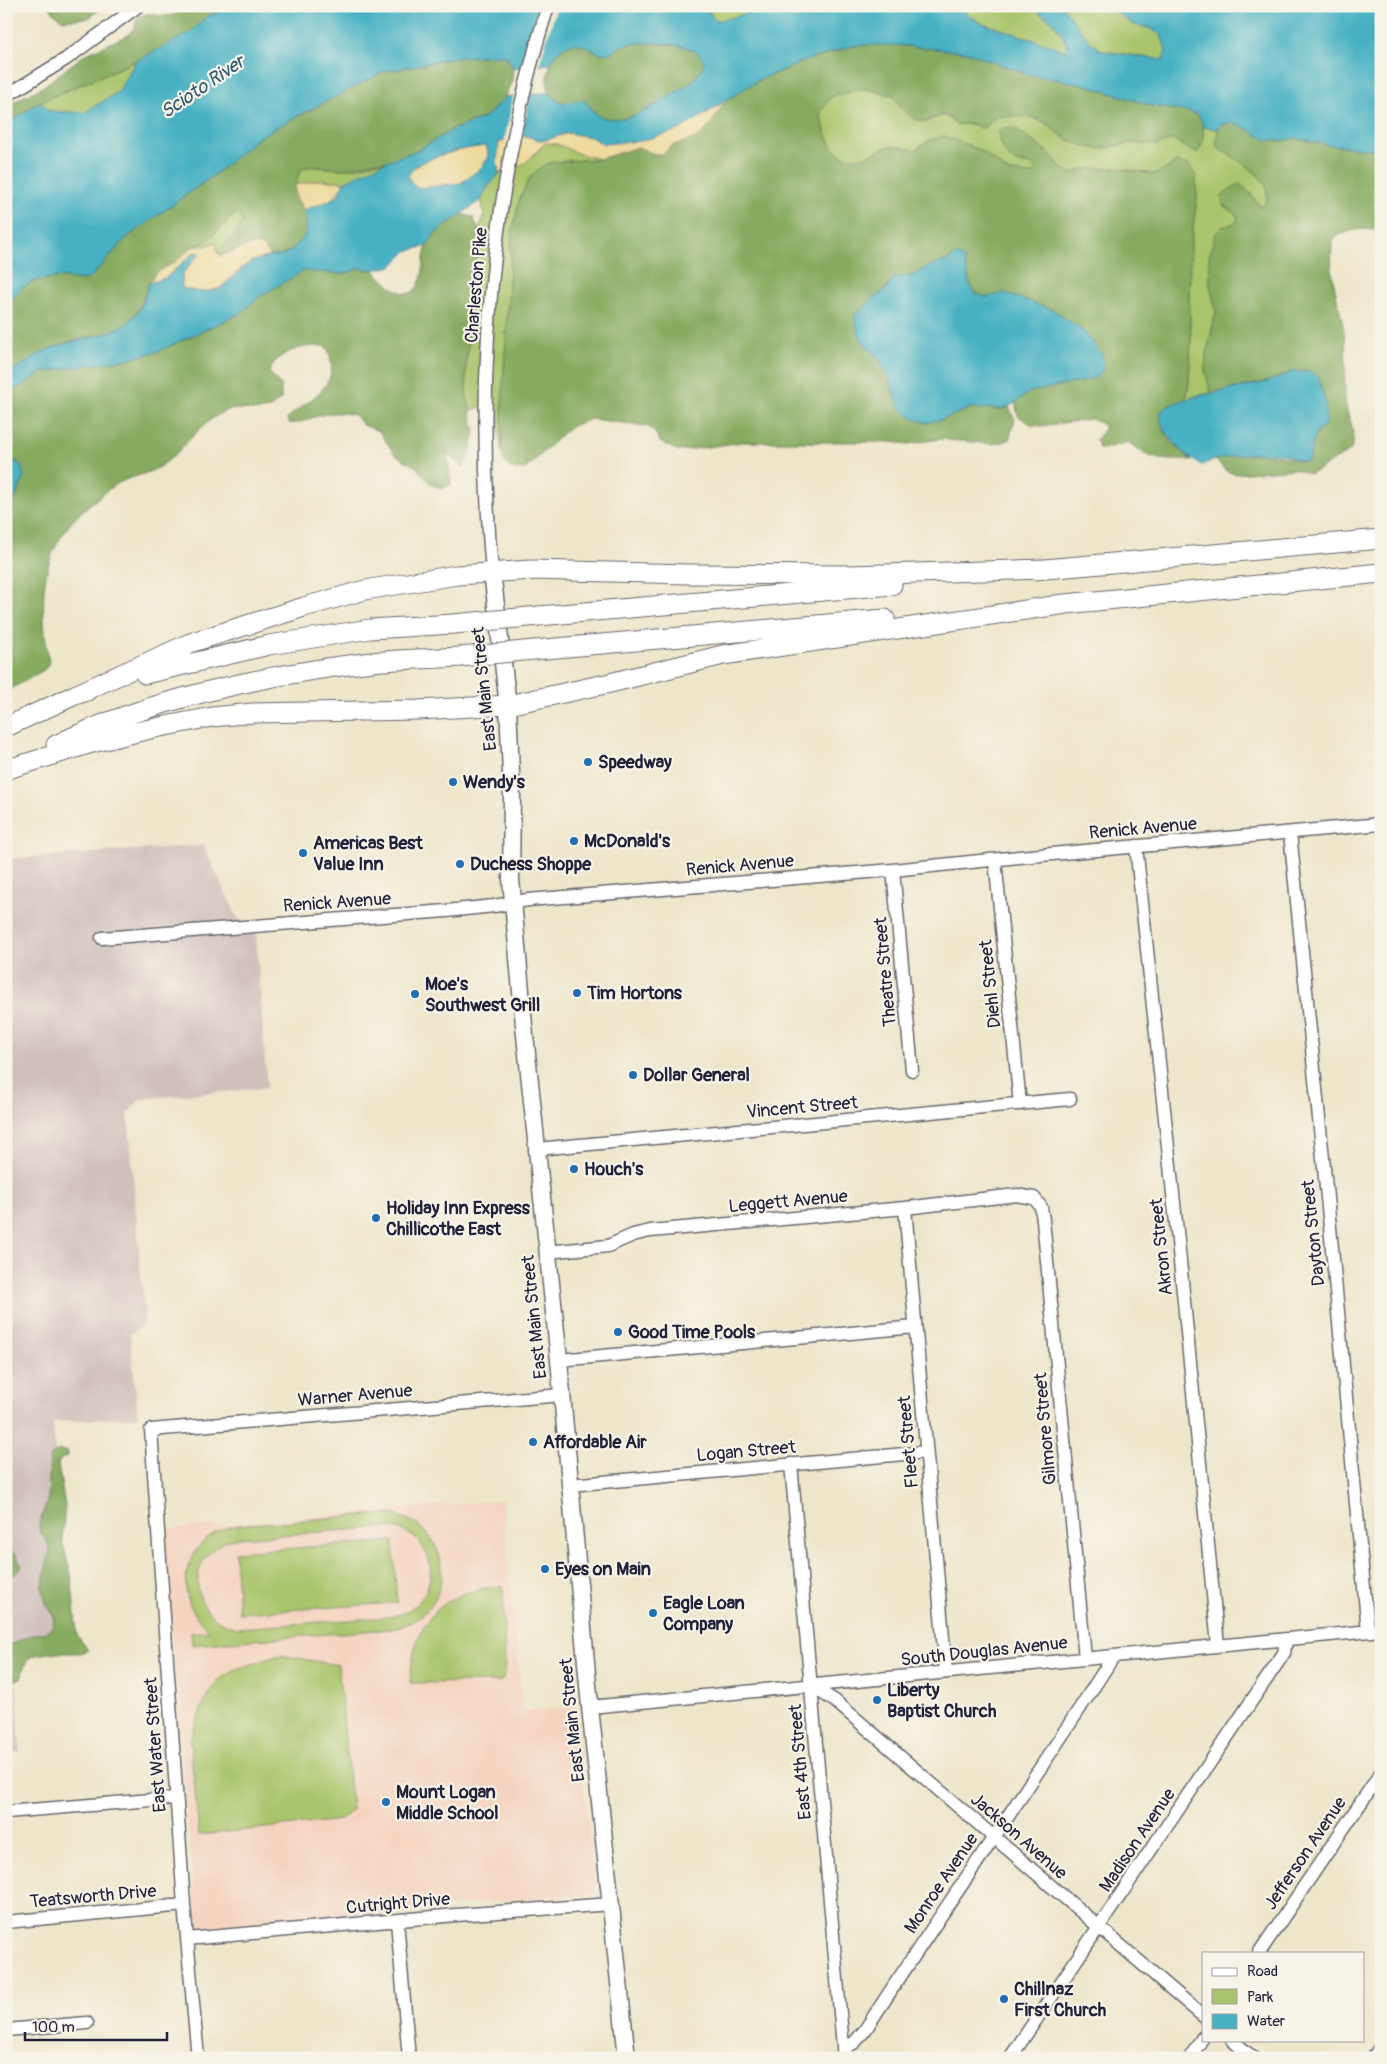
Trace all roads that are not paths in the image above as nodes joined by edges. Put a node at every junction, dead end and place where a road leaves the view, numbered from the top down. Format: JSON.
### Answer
{"nodes":[{"id":1,"x":138,"y":6,"type":"edge"},
{"id":2,"x":548,"y":6,"type":"edge"},
{"id":3,"x":6,"y":96,"type":"edge"},
{"id":4,"x":1381,"y":539,"type":"edge"},
{"id":5,"x":1045,"y":569,"type":"junction"},
{"id":6,"x":492,"y":572,"type":"junction"},
{"id":7,"x":1381,"y":573,"type":"edge"},
{"id":8,"x":1066,"y":604,"type":"junction"},
{"id":9,"x":75,"y":695,"type":"junction"},
{"id":10,"x":508,"y":705,"type":"junction"},
{"id":11,"x":6,"y":727,"type":"edge"},
{"id":12,"x":7,"y":770,"type":"edge"},
{"id":13,"x":1381,"y":824,"type":"edge"},
{"id":14,"x":1290,"y":833,"type":"junction"},
{"id":15,"x":1136,"y":846,"type":"junction"},
{"id":16,"x":995,"y":860,"type":"junction"},
{"id":17,"x":893,"y":870,"type":"junction"},
{"id":18,"x":513,"y":902,"type":"junction"},
{"id":19,"x":102,"y":938,"type":"dead end"},
{"id":20,"x":912,"y":1070,"type":"dead end"},
{"id":21,"x":1070,"y":1099,"type":"dead end"},
{"id":22,"x":1020,"y":1104,"type":"junction"},
{"id":23,"x":537,"y":1149,"type":"junction"},
{"id":24,"x":1034,"y":1198,"type":"joint"},
{"id":25,"x":905,"y":1208,"type":"junction"},
{"id":26,"x":548,"y":1252,"type":"junction"},
{"id":27,"x":915,"y":1327,"type":"junction"},
{"id":28,"x":559,"y":1360,"type":"junction"},
{"id":29,"x":562,"y":1395,"type":"junction"},
{"id":30,"x":151,"y":1430,"type":"joint"},
{"id":31,"x":926,"y":1452,"type":"junction"},
{"id":32,"x":791,"y":1464,"type":"junction"},
{"id":33,"x":570,"y":1485,"type":"junction"},
{"id":34,"x":1381,"y":1630,"type":"edge"},
{"id":35,"x":1368,"y":1631,"type":"junction"},
{"id":36,"x":1286,"y":1640,"type":"junction"},
{"id":37,"x":1218,"y":1645,"type":"junction"},
{"id":38,"x":1113,"y":1657,"type":"junction"},
{"id":39,"x":1085,"y":1658,"type":"junction"},
{"id":40,"x":946,"y":1672,"type":"junction"},
{"id":41,"x":810,"y":1685,"type":"junction"},
{"id":42,"x":590,"y":1707,"type":"junction"},
{"id":43,"x":1381,"y":1773,"type":"edge"},
{"id":44,"x":176,"y":1798,"type":"junction"},
{"id":45,"x":6,"y":1812,"type":"edge"},
{"id":46,"x":994,"y":1836,"type":"junction"},
{"id":47,"x":612,"y":1904,"type":"junction"},
{"id":48,"x":184,"y":1905,"type":"junction"},
{"id":49,"x":397,"y":1920,"type":"junction"},
{"id":50,"x":6,"y":1922,"type":"edge"},
{"id":51,"x":1100,"y":1927,"type":"junction"},
{"id":52,"x":187,"y":1940,"type":"junction"},
{"id":53,"x":1260,"y":1952,"type":"edge"},
{"id":54,"x":1202,"y":2015,"type":"edge"},
{"id":55,"x":87,"y":2023,"type":"dead end"},
{"id":56,"x":6,"y":2030,"type":"edge"},
{"id":57,"x":1202,"y":2039,"type":"edge"},
{"id":58,"x":1234,"y":2042,"type":"edge"},
{"id":59,"x":1381,"y":2046,"type":"edge"},
{"id":60,"x":843,"y":2053,"type":"edge"},
{"id":61,"x":198,"y":2058,"type":"edge"},
{"id":62,"x":408,"y":2058,"type":"edge"},
{"id":63,"x":627,"y":2058,"type":"edge"},
{"id":64,"x":1010,"y":2058,"type":"edge"},
{"id":65,"x":1190,"y":2058,"type":"edge"},
{"id":66,"x":1252,"y":2058,"type":"edge"},
{"id":67,"x":1373,"y":2058,"type":"edge"}],
"edges":[{"from":1,"to":3,"type":"street"},
{"from":2,"to":6,"type":"street","name":"Charleston Pike"},
{"from":4,"to":5,"type":"highway"},
{"from":5,"to":6,"type":"highway"},
{"from":5,"to":9,"type":"highway","bridge":true},
{"from":6,"to":9,"type":"highway"},
{"from":6,"to":10,"type":"main road","name":"East Main Street"},
{"from":7,"to":8,"type":"highway"},
{"from":8,"to":10,"type":"highway"},
{"from":8,"to":12,"type":"highway","bridge":true},
{"from":9,"to":11,"type":"highway"},
{"from":10,"to":12,"type":"highway"},
{"from":10,"to":18,"type":"main road","name":"East Main Street"},
{"from":13,"to":14,"type":"street","name":"Renick Avenue"},
{"from":14,"to":15,"type":"street","name":"Renick Avenue"},
{"from":14,"to":35,"type":"street","name":"Dayton Street"},
{"from":15,"to":16,"type":"street","name":"Renick Avenue"},
{"from":15,"to":37,"type":"street","name":"Akron Street"},
{"from":16,"to":17,"type":"street","name":"Renick Avenue"},
{"from":16,"to":22,"type":"street","name":"Diehl Street"},
{"from":17,"to":18,"type":"street","name":"Renick Avenue"},
{"from":17,"to":20,"type":"street","name":"Theatre Street"},
{"from":18,"to":19,"type":"street","name":"Renick Avenue"},
{"from":18,"to":23,"type":"main road","name":"East Main Street"},
{"from":21,"to":22,"type":"street","name":"Vincent Street"},
{"from":22,"to":23,"type":"street","name":"Vincent Street"},
{"from":23,"to":26,"type":"main road","name":"East Main Street"},
{"from":24,"to":25,"type":"street","name":"Leggett Avenue"},
{"from":24,"to":39,"type":"street","name":"Gilmore Street"},
{"from":25,"to":26,"type":"street","name":"Leggett Avenue"},
{"from":25,"to":27,"type":"street","name":"Fleet Street"},
{"from":26,"to":28,"type":"main road","name":"East Main Street"},
{"from":27,"to":28,"type":"street"},
{"from":27,"to":31,"type":"street","name":"Fleet Street"},
{"from":28,"to":29,"type":"main road","name":"East Main Street"},
{"from":29,"to":30,"type":"street","name":"Warner Avenue"},
{"from":29,"to":33,"type":"main road","name":"East Main Street"},
{"from":30,"to":44,"type":"street","name":"East Water Street"},
{"from":31,"to":32,"type":"street","name":"Logan Street"},
{"from":31,"to":40,"type":"street","name":"Fleet Street"},
{"from":32,"to":33,"type":"street","name":"Logan Street"},
{"from":32,"to":41,"type":"street","name":"East 4th Street"},
{"from":33,"to":42,"type":"main road","name":"East Main Street"},
{"from":34,"to":35,"type":"street","name":"South Douglas Avenue"},
{"from":35,"to":36,"type":"street","name":"South Douglas Avenue"},
{"from":36,"to":37,"type":"street","name":"South Douglas Avenue"},
{"from":36,"to":51,"type":"street","name":"Madison Avenue"},
{"from":37,"to":38,"type":"street","name":"South Douglas Avenue"},
{"from":38,"to":39,"type":"street","name":"South Douglas Avenue"},
{"from":38,"to":46,"type":"street","name":"Monroe Avenue"},
{"from":39,"to":40,"type":"street","name":"South Douglas Avenue"},
{"from":40,"to":41,"type":"street","name":"South Douglas Avenue"},
{"from":41,"to":42,"type":"street","name":"South Douglas Avenue"},
{"from":41,"to":46,"type":"street","name":"Jackson Avenue"},
{"from":41,"to":60,"type":"street","name":"East 4th Street"},
{"from":42,"to":47,"type":"main road","name":"East Main Street"},
{"from":43,"to":53,"type":"street","name":"Jefferson Avenue"},
{"from":44,"to":45,"type":"street"},
{"from":44,"to":48,"type":"street","name":"East Water Street"},
{"from":46,"to":51,"type":"street","name":"Jackson Avenue"},
{"from":46,"to":60,"type":"street","name":"Monroe Avenue"},
{"from":47,"to":49,"type":"street","name":"Cutright Drive"},
{"from":47,"to":63,"type":"main road","name":"East Main Street"},
{"from":48,"to":50,"type":"street","name":"Teatsworth Drive"},
{"from":48,"to":52,"type":"street","name":"East Water Street"},
{"from":49,"to":52,"type":"street","name":"Cutright Drive"},
{"from":49,"to":62,"type":"street"},
{"from":51,"to":54,"type":"street","name":"Jackson Avenue"},
{"from":51,"to":64,"type":"street","name":"Madison Avenue"},
{"from":52,"to":61,"type":"street","name":"East Water Street"},
{"from":55,"to":56,"type":"street"},
{"from":57,"to":65,"type":"street"},
{"from":58,"to":66,"type":"street"},
{"from":59,"to":67,"type":"street"}]}
